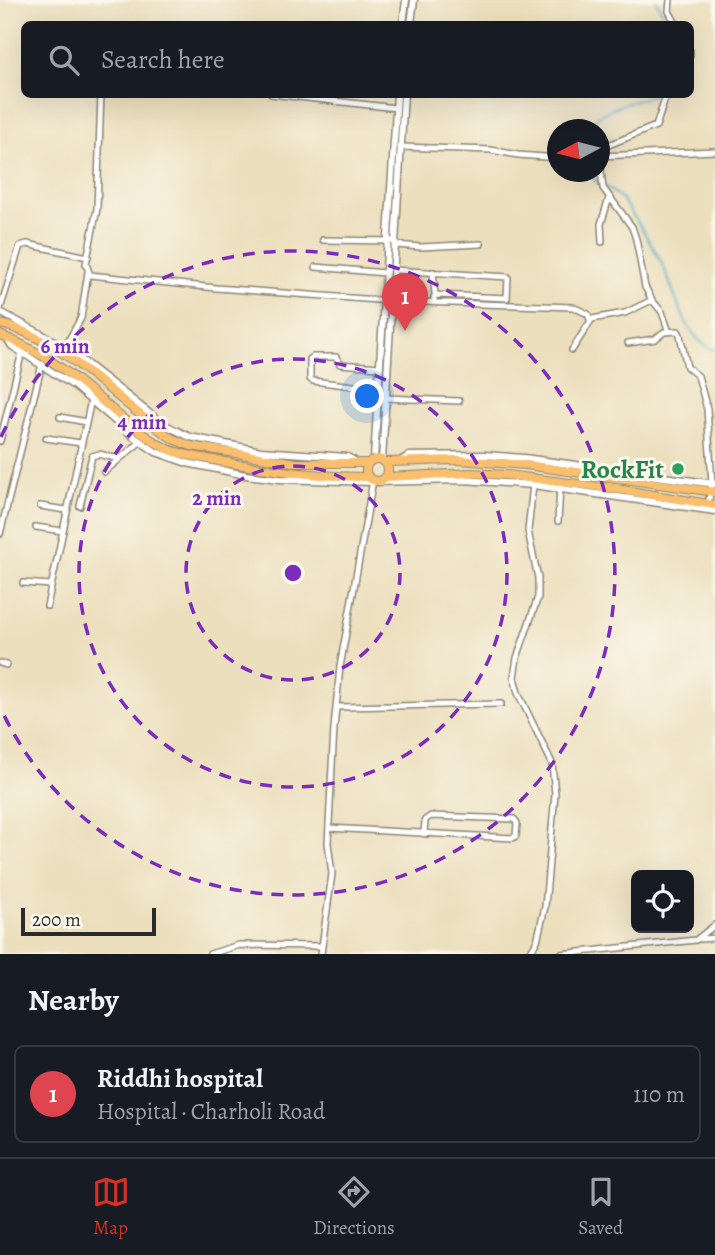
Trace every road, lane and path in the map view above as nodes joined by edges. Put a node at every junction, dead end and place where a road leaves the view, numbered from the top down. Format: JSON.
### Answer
{"nodes":[{"id":1,"x":406,"y":0,"type":"edge"},
{"id":2,"x":414,"y":0,"type":"edge"},
{"id":3,"x":670,"y":0,"type":"edge"},
{"id":4,"x":403,"y":21,"type":"edge"},
{"id":5,"x":411,"y":21,"type":"edge"},
{"id":6,"x":674,"y":21,"type":"edge"},
{"id":7,"x":101,"y":98,"type":"edge"},
{"id":8,"x":307,"y":98,"type":"edge"},
{"id":9,"x":397,"y":98,"type":"edge"},
{"id":10,"x":403,"y":98,"type":"edge"},
{"id":11,"x":666,"y":98,"type":"edge"},
{"id":12,"x":396,"y":108,"type":"junction"},
{"id":13,"x":610,"y":143,"type":"edge"},
{"id":14,"x":397,"y":147,"type":"junction"},
{"id":15,"x":715,"y":151,"type":"edge"},
{"id":16,"x":610,"y":155,"type":"edge"},
{"id":17,"x":547,"y":158,"type":"edge"},
{"id":18,"x":602,"y":182,"type":"edge"},
{"id":19,"x":609,"y":198,"type":"junction"},
{"id":20,"x":323,"y":240,"type":"dead end"},
{"id":21,"x":392,"y":242,"type":"junction"},
{"id":22,"x":603,"y":242,"type":"dead end"},
{"id":23,"x":481,"y":244,"type":"dead end"},
{"id":24,"x":88,"y":257,"type":"junction"},
{"id":25,"x":316,"y":267,"type":"dead end"},
{"id":26,"x":393,"y":270,"type":"junction"},
{"id":27,"x":88,"y":272,"type":"junction"},
{"id":28,"x":433,"y":272,"type":"junction"},
{"id":29,"x":385,"y":273,"type":"junction"},
{"id":30,"x":434,"y":299,"type":"junction"},
{"id":31,"x":387,"y":300,"type":"junction"},
{"id":32,"x":652,"y":300,"type":"junction"},
{"id":33,"x":0,"y":310,"type":"edge"},
{"id":34,"x":590,"y":320,"type":"junction"},
{"id":35,"x":0,"y":324,"type":"edge"},
{"id":36,"x":669,"y":332,"type":"junction"},
{"id":37,"x":3,"y":336,"type":"edge"},
{"id":38,"x":628,"y":343,"type":"dead end"},
{"id":39,"x":65,"y":347,"type":"junction"},
{"id":40,"x":572,"y":350,"type":"dead end"},
{"id":41,"x":22,"y":352,"type":"junction"},
{"id":42,"x":42,"y":364,"type":"junction"},
{"id":43,"x":379,"y":367,"type":"junction"},
{"id":44,"x":101,"y":378,"type":"junction"},
{"id":45,"x":377,"y":389,"type":"junction"},
{"id":46,"x":384,"y":398,"type":"junction"},
{"id":47,"x":91,"y":400,"type":"junction"},
{"id":48,"x":459,"y":401,"type":"dead end"},
{"id":49,"x":60,"y":417,"type":"dead end"},
{"id":50,"x":86,"y":422,"type":"junction"},
{"id":51,"x":379,"y":423,"type":"junction"},
{"id":52,"x":46,"y":438,"type":"dead end"},
{"id":53,"x":0,"y":441,"type":"edge"},
{"id":54,"x":141,"y":442,"type":"junction"},
{"id":55,"x":81,"y":443,"type":"junction"},
{"id":56,"x":119,"y":459,"type":"junction"},
{"id":57,"x":377,"y":461,"type":"junction"},
{"id":58,"x":104,"y":472,"type":"dead end"},
{"id":59,"x":385,"y":477,"type":"junction"},
{"id":60,"x":371,"y":480,"type":"junction"},
{"id":61,"x":533,"y":485,"type":"junction"},
{"id":62,"x":560,"y":488,"type":"junction"},
{"id":63,"x":712,"y":488,"type":"edge"},
{"id":64,"x":40,"y":506,"type":"dead end"},
{"id":65,"x":80,"y":506,"type":"dead end"},
{"id":66,"x":711,"y":507,"type":"edge"},
{"id":67,"x":66,"y":510,"type":"junction"},
{"id":68,"x":558,"y":520,"type":"dead end"},
{"id":69,"x":36,"y":527,"type":"dead end"},
{"id":70,"x":62,"y":531,"type":"junction"},
{"id":71,"x":0,"y":534,"type":"edge"},
{"id":72,"x":23,"y":583,"type":"dead end"},
{"id":73,"x":51,"y":585,"type":"junction"},
{"id":74,"x":47,"y":606,"type":"dead end"},
{"id":75,"x":500,"y":704,"type":"dead end"},
{"id":76,"x":337,"y":707,"type":"junction"},
{"id":77,"x":329,"y":828,"type":"junction"},
{"id":78,"x":424,"y":834,"type":"junction"},
{"id":79,"x":715,"y":925,"type":"edge"},
{"id":80,"x":715,"y":938,"type":"edge"},
{"id":81,"x":696,"y":940,"type":"junction"},
{"id":82,"x":252,"y":945,"type":"junction"},
{"id":83,"x":322,"y":946,"type":"junction"},
{"id":84,"x":210,"y":954,"type":"edge"},
{"id":85,"x":251,"y":954,"type":"edge"},
{"id":86,"x":321,"y":954,"type":"edge"},
{"id":87,"x":529,"y":954,"type":"edge"},
{"id":88,"x":561,"y":954,"type":"edge"}],
"edges":[{"from":1,"to":4,"type":"street"},
{"from":2,"to":5,"type":"street"},
{"from":3,"to":6,"type":"street"},
{"from":7,"to":24,"type":"street"},
{"from":8,"to":12,"type":"street"},
{"from":9,"to":12,"type":"street"},
{"from":10,"to":14,"type":"street"},
{"from":11,"to":13,"type":"street"},
{"from":12,"to":14,"type":"street"},
{"from":14,"to":17,"type":"street"},
{"from":14,"to":21,"type":"street"},
{"from":15,"to":16,"type":"street"},
{"from":18,"to":19,"type":"street"},
{"from":19,"to":22,"type":"street"},
{"from":19,"to":32,"type":"street"},
{"from":20,"to":21,"type":"street"},
{"from":21,"to":23,"type":"street"},
{"from":21,"to":26,"type":"street"},
{"from":21,"to":29,"type":"street"},
{"from":24,"to":27,"type":"street"},
{"from":24,"to":33,"type":"street"},
{"from":25,"to":29,"type":"street"},
{"from":26,"to":28,"type":"street"},
{"from":26,"to":31,"type":"street"},
{"from":27,"to":31,"type":"street"},
{"from":27,"to":39,"type":"street"},
{"from":28,"to":30,"type":"street"},
{"from":28,"to":30,"type":"street"},
{"from":29,"to":31,"type":"street"},
{"from":30,"to":31,"type":"street"},
{"from":30,"to":34,"type":"street"},
{"from":31,"to":43,"type":"street"},
{"from":31,"to":46,"type":"street"},
{"from":32,"to":34,"type":"street"},
{"from":32,"to":36,"type":"street"},
{"from":33,"to":39,"type":"street"},
{"from":34,"to":40,"type":"street"},
{"from":35,"to":44,"type":"main road"},
{"from":36,"to":38,"type":"street"},
{"from":36,"to":63,"type":"street"},
{"from":37,"to":41,"type":"street"},
{"from":37,"to":60,"type":"main road"},
{"from":39,"to":44,"type":"street"},
{"from":41,"to":42,"type":"street"},
{"from":41,"to":53,"type":"street"},
{"from":42,"to":47,"type":"street"},
{"from":42,"to":71,"type":"street"},
{"from":43,"to":45,"type":"street"},
{"from":43,"to":45,"type":"street"},
{"from":44,"to":57,"type":"main road"},
{"from":45,"to":51,"type":"street"},
{"from":46,"to":48,"type":"street"},
{"from":46,"to":51,"type":"street"},
{"from":47,"to":50,"type":"street"},
{"from":47,"to":54,"type":"street"},
{"from":49,"to":50,"type":"street"},
{"from":50,"to":55,"type":"street"},
{"from":51,"to":57,"type":"street"},
{"from":52,"to":55,"type":"street"},
{"from":54,"to":56,"type":"street"},
{"from":54,"to":60,"type":"street"},
{"from":55,"to":67,"type":"street"},
{"from":56,"to":58,"type":"street"},
{"from":56,"to":65,"type":"street"},
{"from":57,"to":59,"type":"main road"},
{"from":57,"to":60,"type":"main road"},
{"from":57,"to":63,"type":"main road"},
{"from":59,"to":60,"type":"main road"},
{"from":59,"to":66,"type":"main road"},
{"from":60,"to":61,"type":"street"},
{"from":60,"to":76,"type":"street"},
{"from":61,"to":62,"type":"street"},
{"from":61,"to":87,"type":"street"},
{"from":62,"to":66,"type":"street"},
{"from":62,"to":68,"type":"street"},
{"from":63,"to":66,"type":"street"},
{"from":64,"to":67,"type":"street"},
{"from":67,"to":70,"type":"street"},
{"from":69,"to":70,"type":"street"},
{"from":70,"to":73,"type":"street"},
{"from":72,"to":73,"type":"street"},
{"from":73,"to":74,"type":"street"},
{"from":75,"to":76,"type":"street"},
{"from":76,"to":77,"type":"street"},
{"from":77,"to":78,"type":"street"},
{"from":77,"to":83,"type":"street"},
{"from":78,"to":78,"type":"street"},
{"from":79,"to":81,"type":"street"},
{"from":80,"to":81,"type":"street"},
{"from":81,"to":88,"type":"street"},
{"from":82,"to":83,"type":"street"},
{"from":82,"to":84,"type":"street"},
{"from":82,"to":85,"type":"street"},
{"from":83,"to":86,"type":"street"}]}
